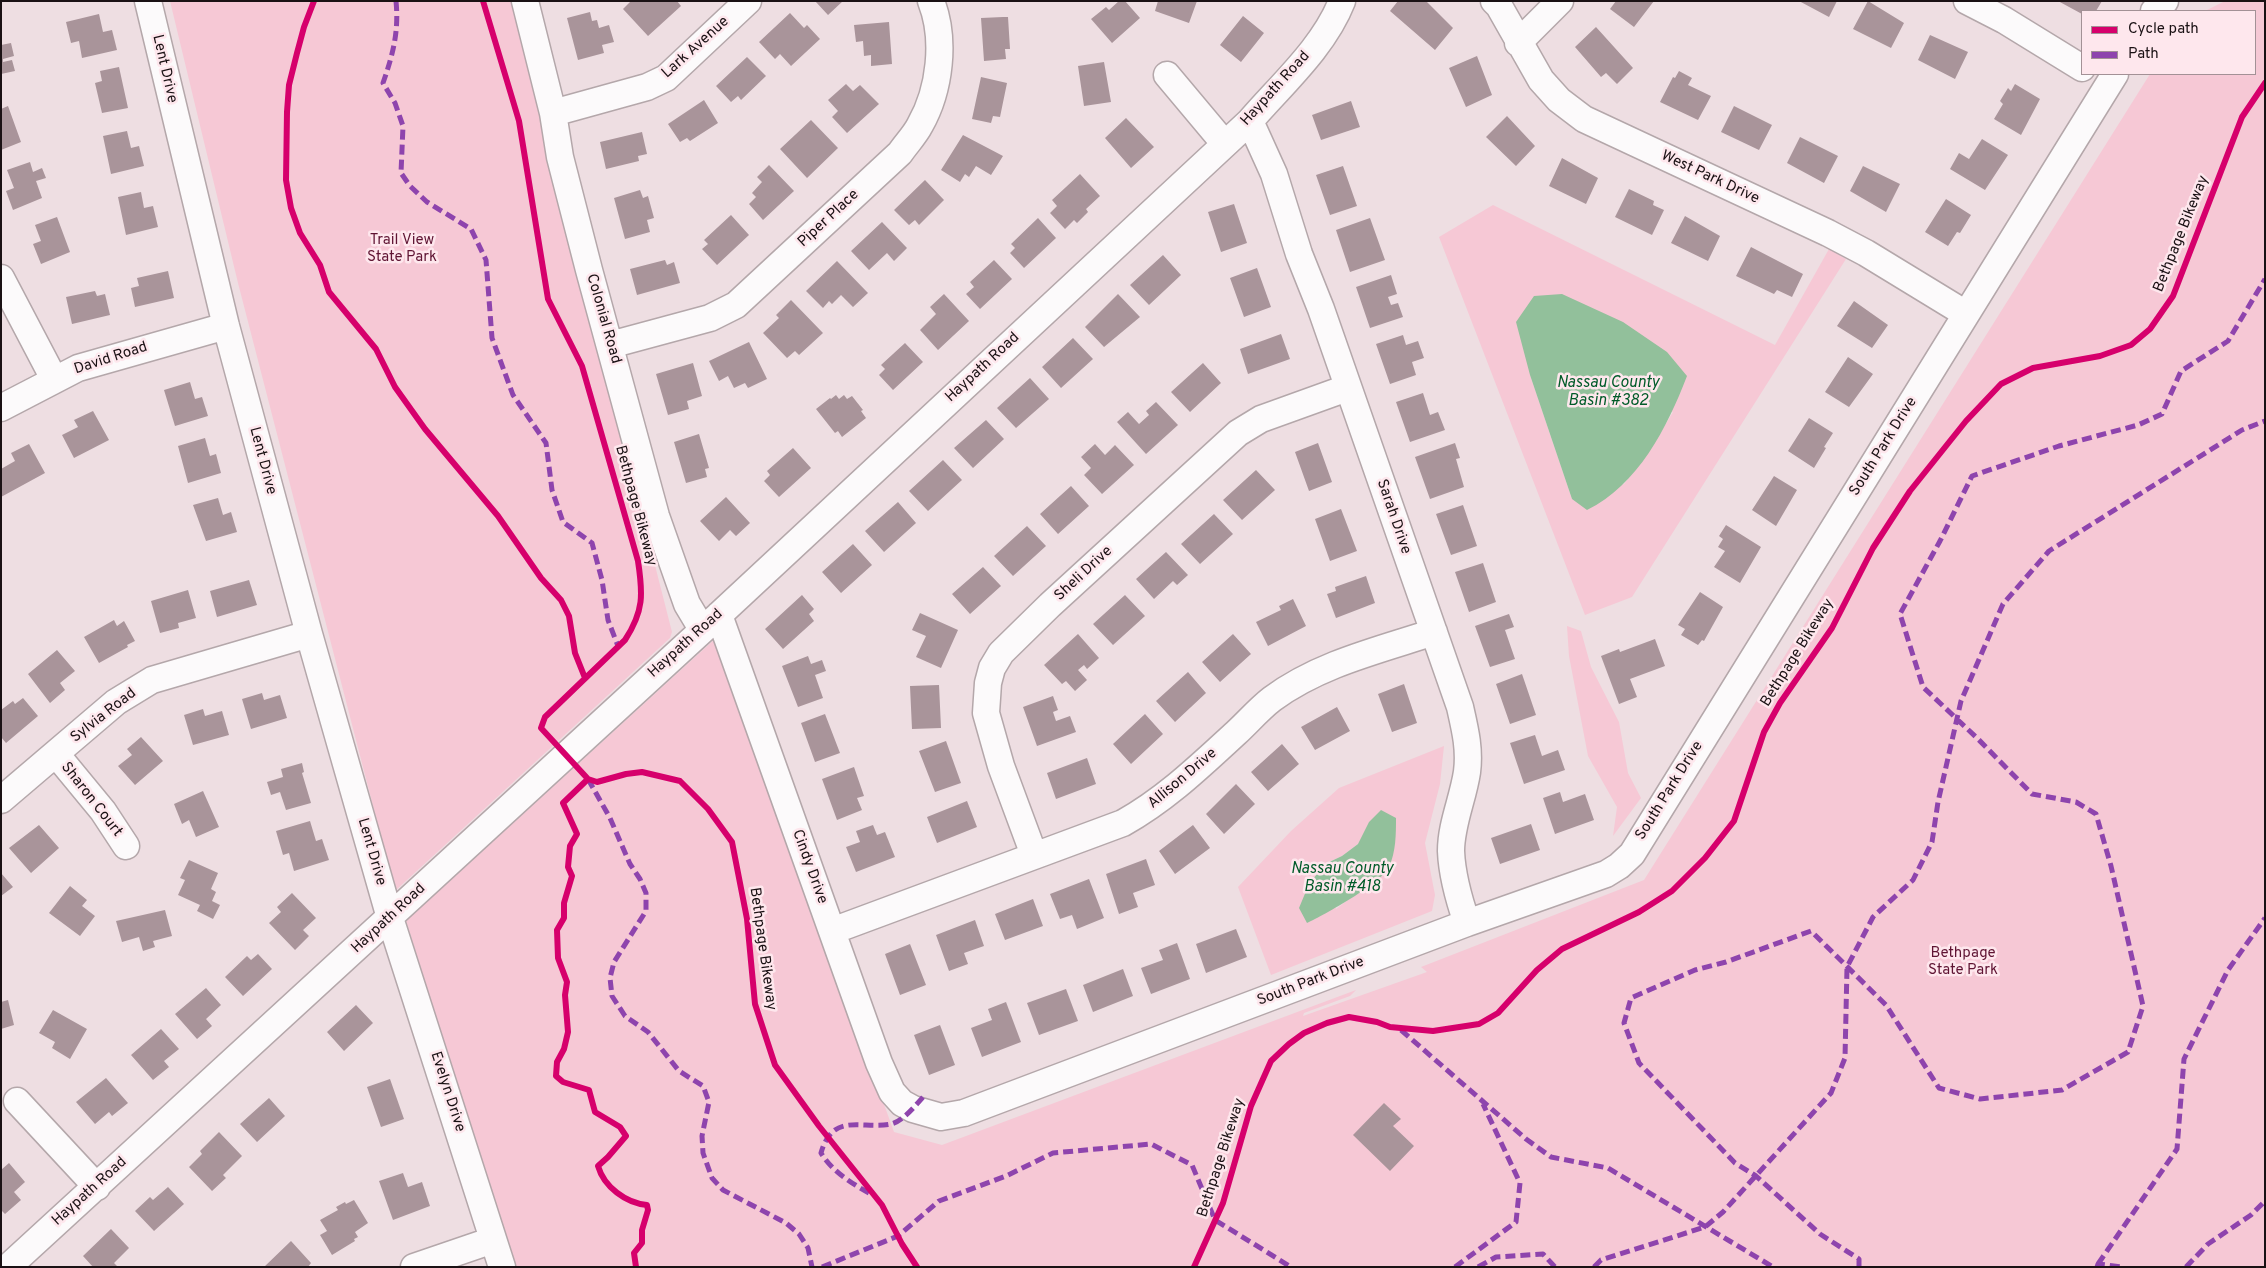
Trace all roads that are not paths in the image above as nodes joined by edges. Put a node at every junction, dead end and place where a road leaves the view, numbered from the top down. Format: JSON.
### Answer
{"nodes":[{"id":1,"x":148,"y":1,"type":"edge"},
{"id":2,"x":525,"y":1,"type":"edge"},
{"id":3,"x":748,"y":1,"type":"edge"},
{"id":4,"x":931,"y":1,"type":"edge"},
{"id":5,"x":1342,"y":1,"type":"edge"},
{"id":6,"x":1494,"y":1,"type":"edge"},
{"id":7,"x":1560,"y":1,"type":"edge"},
{"id":8,"x":1967,"y":1,"type":"edge"},
{"id":9,"x":2165,"y":1,"type":"edge"},
{"id":10,"x":2155,"y":10,"type":"edge"},
{"id":11,"x":1518,"y":43,"type":"junction"},
{"id":12,"x":2081,"y":67,"type":"edge"},
{"id":13,"x":1167,"y":76,"type":"dead end"},
{"id":14,"x":2105,"y":77,"type":"edge"},
{"id":15,"x":553,"y":113,"type":"junction"},
{"id":16,"x":1250,"y":121,"type":"junction"},
{"id":17,"x":1224,"y":143,"type":"junction"},
{"id":18,"x":1,"y":278,"type":"edge"},
{"id":19,"x":1966,"y":314,"type":"junction"},
{"id":20,"x":226,"y":326,"type":"junction"},
{"id":21,"x":610,"y":345,"type":"junction"},
{"id":22,"x":54,"y":380,"type":"junction"},
{"id":23,"x":1347,"y":388,"type":"junction"},
{"id":24,"x":1,"y":408,"type":"edge"},
{"id":25,"x":710,"y":622,"type":"junction"},
{"id":26,"x":1434,"y":632,"type":"junction"},
{"id":27,"x":309,"y":634,"type":"junction"},
{"id":28,"x":56,"y":754,"type":"junction"},
{"id":29,"x":1,"y":800,"type":"edge"},
{"id":30,"x":126,"y":846,"type":"dead end"},
{"id":31,"x":1034,"y":855,"type":"junction"},
{"id":32,"x":390,"y":918,"type":"junction"},
{"id":33,"x":1467,"y":923,"type":"junction"},
{"id":34,"x":832,"y":932,"type":"junction"},
{"id":35,"x":17,"y":1100,"type":"dead end"},
{"id":36,"x":913,"y":1109,"type":"joint"},
{"id":37,"x":97,"y":1187,"type":"junction"},
{"id":38,"x":493,"y":1240,"type":"junction"},
{"id":39,"x":8,"y":1267,"type":"edge"},
{"id":40,"x":414,"y":1267,"type":"edge"},
{"id":41,"x":502,"y":1267,"type":"edge"}],
"edges":[{"from":1,"to":20,"type":"street","name":"Lent Drive"},
{"from":2,"to":15,"type":"street","name":"Colonial Road"},
{"from":3,"to":15,"type":"street","name":"Lark Avenue"},
{"from":4,"to":21,"type":"street","name":"Piper Place"},
{"from":5,"to":16,"type":"street","name":"Haypath Road"},
{"from":6,"to":11,"type":"street","name":"West Park Drive"},
{"from":7,"to":11,"type":"street"},
{"from":8,"to":12,"type":"street"},
{"from":9,"to":10,"type":"street"},
{"from":11,"to":19,"type":"street","name":"West Park Drive"},
{"from":13,"to":17,"type":"street"},
{"from":14,"to":19,"type":"street","name":"South Park Drive"},
{"from":15,"to":21,"type":"street","name":"Colonial Road"},
{"from":16,"to":17,"type":"street","name":"Haypath Road"},
{"from":16,"to":23,"type":"street","name":"Sarah Drive"},
{"from":17,"to":25,"type":"street","name":"Haypath Road"},
{"from":18,"to":22,"type":"street"},
{"from":19,"to":33,"type":"street","name":"South Park Drive"},
{"from":20,"to":22,"type":"street","name":"David Road"},
{"from":20,"to":27,"type":"street","name":"Lent Drive"},
{"from":21,"to":25,"type":"street","name":"Colonial Road"},
{"from":22,"to":24,"type":"street","name":"David Road"},
{"from":23,"to":26,"type":"street","name":"Sarah Drive"},
{"from":23,"to":31,"type":"street","name":"Sheli Drive"},
{"from":25,"to":32,"type":"street","name":"Haypath Road"},
{"from":25,"to":34,"type":"street","name":"Cindy Drive"},
{"from":26,"to":31,"type":"street","name":"Allison Drive"},
{"from":26,"to":33,"type":"street","name":"Sarah Drive"},
{"from":27,"to":28,"type":"street","name":"Sylvia Road"},
{"from":27,"to":32,"type":"street","name":"Lent Drive"},
{"from":28,"to":29,"type":"street","name":"Sylvia Road"},
{"from":28,"to":30,"type":"street","name":"Sharon Court"},
{"from":31,"to":34,"type":"street","name":"Allison Drive"},
{"from":32,"to":37,"type":"street","name":"Haypath Road"},
{"from":32,"to":38,"type":"street","name":"Evelyn Drive"},
{"from":33,"to":36,"type":"street","name":"South Park Drive"},
{"from":34,"to":36,"type":"street","name":"Cindy Drive"},
{"from":35,"to":37,"type":"street"},
{"from":37,"to":39,"type":"street","name":"Haypath Road"},
{"from":38,"to":40,"type":"street"},
{"from":38,"to":41,"type":"street","name":"Evelyn Drive"}]}
